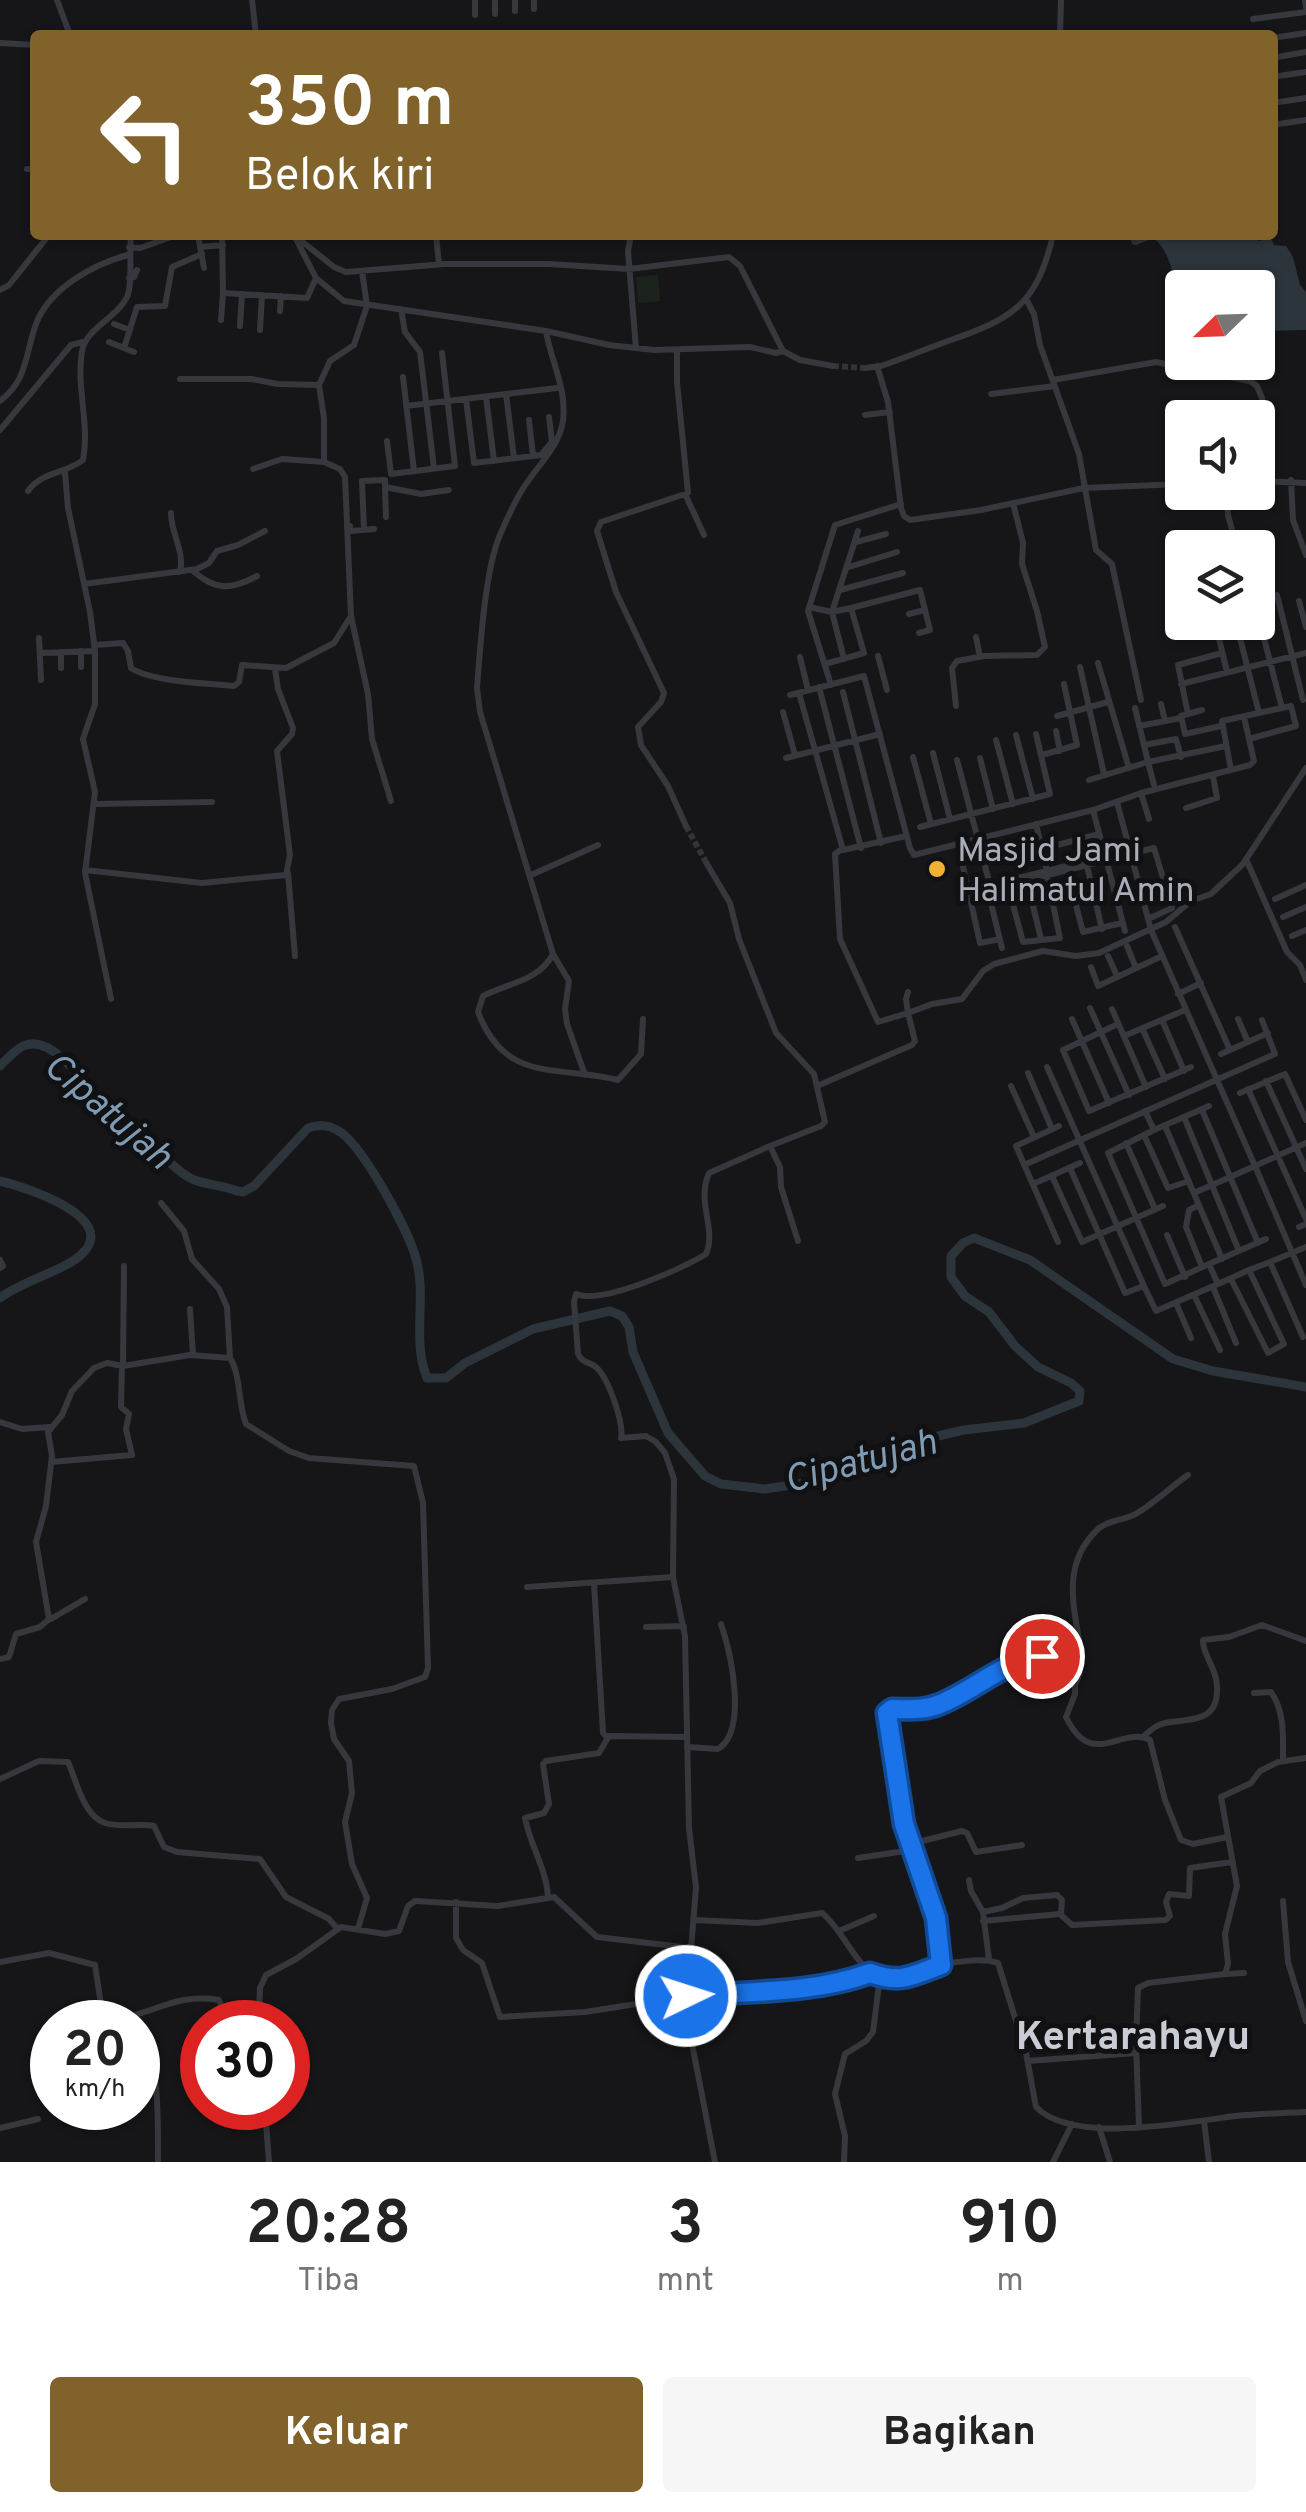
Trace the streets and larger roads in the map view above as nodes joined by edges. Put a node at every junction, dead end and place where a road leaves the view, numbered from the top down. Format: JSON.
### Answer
{"nodes":[{"id":1,"x":57,"y":0,"type":"edge"},
{"id":2,"x":252,"y":0,"type":"edge"},
{"id":3,"x":476,"y":0,"type":"edge"},
{"id":4,"x":495,"y":0,"type":"edge"},
{"id":5,"x":515,"y":0,"type":"edge"},
{"id":6,"x":1061,"y":0,"type":"edge"},
{"id":7,"x":1306,"y":6,"type":"edge"},
{"id":8,"x":515,"y":12,"type":"dead end"},
{"id":9,"x":495,"y":14,"type":"dead end"},
{"id":10,"x":475,"y":15,"type":"dead end"},
{"id":11,"x":1253,"y":20,"type":"dead end"},
{"id":12,"x":68,"y":30,"type":"edge"},
{"id":13,"x":255,"y":30,"type":"edge"},
{"id":14,"x":1060,"y":30,"type":"edge"},
{"id":15,"x":1306,"y":32,"type":"edge"},
{"id":16,"x":1278,"y":37,"type":"edge"},
{"id":17,"x":0,"y":43,"type":"edge"},
{"id":18,"x":30,"y":45,"type":"edge"},
{"id":19,"x":1306,"y":52,"type":"edge"},
{"id":20,"x":1278,"y":57,"type":"edge"},
{"id":21,"x":1306,"y":72,"type":"edge"},
{"id":22,"x":1278,"y":76,"type":"edge"},
{"id":23,"x":1306,"y":98,"type":"edge"},
{"id":24,"x":1278,"y":102,"type":"edge"},
{"id":25,"x":1306,"y":120,"type":"edge"},
{"id":26,"x":1278,"y":124,"type":"edge"},
{"id":27,"x":46,"y":240,"type":"edge"},
{"id":28,"x":130,"y":240,"type":"edge"},
{"id":29,"x":162,"y":240,"type":"edge"},
{"id":30,"x":199,"y":240,"type":"edge"},
{"id":31,"x":222,"y":240,"type":"edge"},
{"id":32,"x":297,"y":240,"type":"edge"},
{"id":33,"x":300,"y":240,"type":"edge"},
{"id":34,"x":436,"y":240,"type":"edge"},
{"id":35,"x":631,"y":240,"type":"edge"},
{"id":36,"x":1051,"y":240,"type":"edge"},
{"id":37,"x":223,"y":245,"type":"junction"},
{"id":38,"x":128,"y":251,"type":"junction"},
{"id":39,"x":201,"y":251,"type":"junction"},
{"id":40,"x":438,"y":264,"type":"junction"},
{"id":41,"x":204,"y":268,"type":"dead end"},
{"id":42,"x":629,"y":268,"type":"junction"},
{"id":43,"x":137,"y":270,"type":"dead end"},
{"id":44,"x":362,"y":271,"type":"junction"},
{"id":45,"x":129,"y":278,"type":"junction"},
{"id":46,"x":316,"y":278,"type":"junction"},
{"id":47,"x":0,"y":290,"type":"edge"},
{"id":48,"x":223,"y":293,"type":"junction"},
{"id":49,"x":242,"y":294,"type":"junction"},
{"id":50,"x":262,"y":295,"type":"junction"},
{"id":51,"x":281,"y":296,"type":"junction"},
{"id":52,"x":1026,"y":299,"type":"junction"},
{"id":53,"x":366,"y":306,"type":"junction"},
{"id":54,"x":280,"y":311,"type":"dead end"},
{"id":55,"x":403,"y":312,"type":"junction"},
{"id":56,"x":220,"y":320,"type":"dead end"},
{"id":57,"x":114,"y":324,"type":"dead end"},
{"id":58,"x":240,"y":326,"type":"dead end"},
{"id":59,"x":130,"y":330,"type":"junction"},
{"id":60,"x":260,"y":330,"type":"dead end"},
{"id":61,"x":546,"y":331,"type":"junction"},
{"id":62,"x":84,"y":342,"type":"junction"},
{"id":63,"x":109,"y":342,"type":"dead end"},
{"id":64,"x":124,"y":348,"type":"junction"},
{"id":65,"x":636,"y":348,"type":"junction"},
{"id":66,"x":677,"y":350,"type":"junction"},
{"id":67,"x":784,"y":351,"type":"junction"},
{"id":68,"x":134,"y":352,"type":"dead end"},
{"id":69,"x":442,"y":353,"type":"dead end"},
{"id":70,"x":832,"y":366,"type":"tunnel mouth"},
{"id":71,"x":877,"y":366,"type":"junction"},
{"id":72,"x":865,"y":368,"type":"tunnel mouth"},
{"id":73,"x":402,"y":377,"type":"dead end"},
{"id":74,"x":180,"y":379,"type":"dead end"},
{"id":75,"x":1054,"y":383,"type":"junction"},
{"id":76,"x":319,"y":385,"type":"junction"},
{"id":77,"x":557,"y":388,"type":"dead end"},
{"id":78,"x":506,"y":394,"type":"junction"},
{"id":79,"x":991,"y":394,"type":"dead end"},
{"id":80,"x":486,"y":396,"type":"junction"},
{"id":81,"x":466,"y":399,"type":"junction"},
{"id":82,"x":1262,"y":400,"type":"edge"},
{"id":83,"x":0,"y":401,"type":"edge"},
{"id":84,"x":447,"y":401,"type":"junction"},
{"id":85,"x":426,"y":404,"type":"junction"},
{"id":86,"x":406,"y":406,"type":"junction"},
{"id":87,"x":890,"y":412,"type":"junction"},
{"id":88,"x":865,"y":415,"type":"dead end"},
{"id":89,"x":549,"y":417,"type":"dead end"},
{"id":90,"x":529,"y":420,"type":"dead end"},
{"id":91,"x":0,"y":430,"type":"edge"},
{"id":92,"x":387,"y":441,"type":"dead end"},
{"id":93,"x":534,"y":456,"type":"junction"},
{"id":94,"x":514,"y":458,"type":"junction"},
{"id":95,"x":494,"y":460,"type":"junction"},
{"id":96,"x":324,"y":462,"type":"junction"},
{"id":97,"x":434,"y":468,"type":"junction"},
{"id":98,"x":253,"y":470,"type":"dead end"},
{"id":99,"x":414,"y":471,"type":"junction"},
{"id":100,"x":66,"y":473,"type":"junction"},
{"id":101,"x":387,"y":480,"type":"junction"},
{"id":102,"x":1275,"y":480,"type":"edge"},
{"id":103,"x":1291,"y":480,"type":"junction"},
{"id":104,"x":348,"y":482,"type":"dead end"},
{"id":105,"x":1306,"y":483,"type":"edge"},
{"id":106,"x":1165,"y":485,"type":"edge"},
{"id":107,"x":1084,"y":488,"type":"junction"},
{"id":108,"x":448,"y":490,"type":"dead end"},
{"id":109,"x":28,"y":491,"type":"dead end"},
{"id":110,"x":686,"y":496,"type":"junction"},
{"id":111,"x":1013,"y":503,"type":"junction"},
{"id":112,"x":901,"y":508,"type":"junction"},
{"id":113,"x":170,"y":513,"type":"dead end"},
{"id":114,"x":386,"y":517,"type":"dead end"},
{"id":115,"x":374,"y":529,"type":"dead end"},
{"id":116,"x":364,"y":530,"type":"junction"},
{"id":117,"x":265,"y":531,"type":"dead end"},
{"id":118,"x":858,"y":531,"type":"dead end"},
{"id":119,"x":886,"y":534,"type":"dead end"},
{"id":120,"x":704,"y":535,"type":"dead end"},
{"id":121,"x":855,"y":542,"type":"junction"},
{"id":122,"x":897,"y":552,"type":"dead end"},
{"id":123,"x":1306,"y":555,"type":"edge"},
{"id":124,"x":848,"y":567,"type":"junction"},
{"id":125,"x":192,"y":570,"type":"junction"},
{"id":126,"x":180,"y":572,"type":"junction"},
{"id":127,"x":903,"y":574,"type":"dead end"},
{"id":128,"x":256,"y":576,"type":"dead end"},
{"id":129,"x":84,"y":584,"type":"junction"},
{"id":130,"x":839,"y":590,"type":"junction"},
{"id":131,"x":1276,"y":595,"type":"dead end"},
{"id":132,"x":1299,"y":601,"type":"dead end"},
{"id":133,"x":810,"y":607,"type":"junction"},
{"id":134,"x":851,"y":608,"type":"junction"},
{"id":135,"x":925,"y":610,"type":"junction"},
{"id":136,"x":832,"y":612,"type":"junction"},
{"id":137,"x":909,"y":614,"type":"dead end"},
{"id":138,"x":351,"y":616,"type":"junction"},
{"id":139,"x":1306,"y":627,"type":"edge"},
{"id":140,"x":918,"y":633,"type":"dead end"},
{"id":141,"x":976,"y":637,"type":"dead end"},
{"id":142,"x":39,"y":638,"type":"dead end"},
{"id":143,"x":1219,"y":640,"type":"edge"},
{"id":144,"x":1241,"y":640,"type":"edge"},
{"id":145,"x":1264,"y":640,"type":"edge"},
{"id":146,"x":94,"y":648,"type":"junction"},
{"id":147,"x":61,"y":652,"type":"junction"},
{"id":148,"x":81,"y":652,"type":"junction"},
{"id":149,"x":40,"y":653,"type":"junction"},
{"id":150,"x":1222,"y":653,"type":"junction"},
{"id":151,"x":1306,"y":653,"type":"edge"},
{"id":152,"x":878,"y":656,"type":"dead end"},
{"id":153,"x":800,"y":657,"type":"dead end"},
{"id":154,"x":980,"y":657,"type":"junction"},
{"id":155,"x":1292,"y":657,"type":"junction"},
{"id":156,"x":844,"y":659,"type":"junction"},
{"id":157,"x":1269,"y":662,"type":"junction"},
{"id":158,"x":1098,"y":663,"type":"dead end"},
{"id":159,"x":825,"y":664,"type":"junction"},
{"id":160,"x":82,"y":667,"type":"dead end"},
{"id":161,"x":1080,"y":667,"type":"dead end"},
{"id":162,"x":1248,"y":667,"type":"junction"},
{"id":163,"x":61,"y":668,"type":"dead end"},
{"id":164,"x":275,"y":669,"type":"junction"},
{"id":165,"x":882,"y":671,"type":"junction"},
{"id":166,"x":1227,"y":672,"type":"junction"},
{"id":167,"x":864,"y":676,"type":"junction"},
{"id":168,"x":41,"y":680,"type":"dead end"},
{"id":169,"x":1064,"y":684,"type":"dead end"},
{"id":170,"x":1182,"y":684,"type":"junction"},
{"id":171,"x":831,"y":685,"type":"junction"},
{"id":172,"x":819,"y":687,"type":"junction"},
{"id":173,"x":808,"y":690,"type":"junction"},
{"id":174,"x":886,"y":690,"type":"dead end"},
{"id":175,"x":799,"y":692,"type":"junction"},
{"id":176,"x":843,"y":692,"type":"dead end"},
{"id":177,"x":790,"y":695,"type":"dead end"},
{"id":178,"x":1303,"y":700,"type":"dead end"},
{"id":179,"x":1108,"y":702,"type":"junction"},
{"id":180,"x":1161,"y":704,"type":"dead end"},
{"id":181,"x":956,"y":706,"type":"dead end"},
{"id":182,"x":1089,"y":707,"type":"junction"},
{"id":183,"x":1282,"y":708,"type":"junction"},
{"id":184,"x":1202,"y":710,"type":"dead end"},
{"id":185,"x":783,"y":712,"type":"dead end"},
{"id":186,"x":1070,"y":712,"type":"junction"},
{"id":187,"x":1259,"y":713,"type":"junction"},
{"id":188,"x":1057,"y":716,"type":"dead end"},
{"id":189,"x":1184,"y":716,"type":"junction"},
{"id":190,"x":1244,"y":717,"type":"junction"},
{"id":191,"x":1165,"y":721,"type":"junction"},
{"id":192,"x":1141,"y":726,"type":"junction"},
{"id":193,"x":1221,"y":726,"type":"junction"},
{"id":194,"x":1056,"y":732,"type":"dead end"},
{"id":195,"x":880,"y":734,"type":"junction"},
{"id":196,"x":1036,"y":734,"type":"dead end"},
{"id":197,"x":1016,"y":735,"type":"dead end"},
{"id":198,"x":1188,"y":735,"type":"junction"},
{"id":199,"x":1249,"y":739,"type":"junction"},
{"id":200,"x":855,"y":740,"type":"junction"},
{"id":201,"x":996,"y":740,"type":"dead end"},
{"id":202,"x":1176,"y":740,"type":"junction"},
{"id":203,"x":1144,"y":745,"type":"junction"},
{"id":204,"x":835,"y":746,"type":"junction"},
{"id":205,"x":1226,"y":746,"type":"junction"},
{"id":206,"x":814,"y":751,"type":"junction"},
{"id":207,"x":1060,"y":751,"type":"junction"},
{"id":208,"x":933,"y":753,"type":"dead end"},
{"id":209,"x":1042,"y":755,"type":"junction"},
{"id":210,"x":913,"y":757,"type":"dead end"},
{"id":211,"x":1181,"y":757,"type":"junction"},
{"id":212,"x":980,"y":758,"type":"dead end"},
{"id":213,"x":957,"y":760,"type":"dead end"},
{"id":214,"x":1148,"y":762,"type":"junction"},
{"id":215,"x":1129,"y":768,"type":"junction"},
{"id":216,"x":1306,"y":768,"type":"edge"},
{"id":217,"x":1231,"y":770,"type":"junction"},
{"id":218,"x":1104,"y":774,"type":"junction"},
{"id":219,"x":1213,"y":776,"type":"junction"},
{"id":220,"x":1089,"y":780,"type":"dead end"},
{"id":221,"x":1154,"y":785,"type":"dead end"},
{"id":222,"x":1141,"y":793,"type":"junction"},
{"id":223,"x":1033,"y":799,"type":"junction"},
{"id":224,"x":392,"y":801,"type":"dead end"},
{"id":225,"x":212,"y":802,"type":"dead end"},
{"id":226,"x":1117,"y":802,"type":"junction"},
{"id":227,"x":95,"y":804,"type":"junction"},
{"id":228,"x":1013,"y":804,"type":"junction"},
{"id":229,"x":1186,"y":808,"type":"dead end"},
{"id":230,"x":992,"y":809,"type":"junction"},
{"id":231,"x":1093,"y":810,"type":"junction"},
{"id":232,"x":971,"y":814,"type":"junction"},
{"id":233,"x":950,"y":819,"type":"junction"},
{"id":234,"x":1149,"y":819,"type":"dead end"},
{"id":235,"x":930,"y":824,"type":"junction"},
{"id":236,"x":1036,"y":824,"type":"junction"},
{"id":237,"x":686,"y":826,"type":"tunnel mouth"},
{"id":238,"x":920,"y":827,"type":"dead end"},
{"id":239,"x":1099,"y":834,"type":"junction"},
{"id":240,"x":906,"y":836,"type":"junction"},
{"id":241,"x":978,"y":840,"type":"junction"},
{"id":242,"x":881,"y":843,"type":"junction"},
{"id":243,"x":598,"y":844,"type":"dead end"},
{"id":244,"x":958,"y":844,"type":"junction"},
{"id":245,"x":861,"y":848,"type":"junction"},
{"id":246,"x":842,"y":849,"type":"junction"},
{"id":247,"x":1042,"y":849,"type":"junction"},
{"id":248,"x":1131,"y":852,"type":"junction"},
{"id":249,"x":1106,"y":859,"type":"junction"},
{"id":250,"x":1246,"y":860,"type":"junction"},
{"id":251,"x":708,"y":864,"type":"tunnel mouth"},
{"id":252,"x":984,"y":864,"type":"junction"},
{"id":253,"x":1087,"y":866,"type":"junction"},
{"id":254,"x":86,"y":870,"type":"junction"},
{"id":255,"x":1067,"y":871,"type":"junction"},
{"id":256,"x":288,"y":873,"type":"junction"},
{"id":257,"x":1048,"y":873,"type":"junction"},
{"id":258,"x":530,"y":875,"type":"junction"},
{"id":259,"x":1027,"y":881,"type":"junction"},
{"id":260,"x":1306,"y":885,"type":"edge"},
{"id":261,"x":1008,"y":886,"type":"junction"},
{"id":262,"x":988,"y":891,"type":"junction"},
{"id":263,"x":968,"y":893,"type":"junction"},
{"id":264,"x":1275,"y":899,"type":"dead end"},
{"id":265,"x":1306,"y":907,"type":"edge"},
{"id":266,"x":1283,"y":917,"type":"dead end"},
{"id":267,"x":1148,"y":920,"type":"junction"},
{"id":268,"x":1176,"y":927,"type":"dead end"},
{"id":269,"x":1102,"y":928,"type":"junction"},
{"id":270,"x":1152,"y":930,"type":"junction"},
{"id":271,"x":1306,"y":930,"type":"edge"},
{"id":272,"x":1292,"y":936,"type":"dead end"},
{"id":273,"x":1041,"y":939,"type":"junction"},
{"id":274,"x":1127,"y":946,"type":"dead end"},
{"id":275,"x":553,"y":954,"type":"junction"},
{"id":276,"x":294,"y":956,"type":"dead end"},
{"id":277,"x":1108,"y":956,"type":"dead end"},
{"id":278,"x":1162,"y":956,"type":"junction"},
{"id":279,"x":1091,"y":968,"type":"dead end"},
{"id":280,"x":1136,"y":968,"type":"junction"},
{"id":281,"x":1117,"y":976,"type":"junction"},
{"id":282,"x":1306,"y":980,"type":"edge"},
{"id":283,"x":1201,"y":983,"type":"junction"},
{"id":284,"x":908,"y":992,"type":"dead end"},
{"id":285,"x":1178,"y":994,"type":"junction"},
{"id":286,"x":111,"y":999,"type":"dead end"},
{"id":287,"x":1090,"y":1008,"type":"dead end"},
{"id":288,"x":1112,"y":1009,"type":"dead end"},
{"id":289,"x":1185,"y":1010,"type":"junction"},
{"id":290,"x":908,"y":1013,"type":"junction"},
{"id":291,"x":643,"y":1019,"type":"dead end"},
{"id":292,"x":1072,"y":1019,"type":"dead end"},
{"id":293,"x":1238,"y":1019,"type":"dead end"},
{"id":294,"x":1162,"y":1020,"type":"junction"},
{"id":295,"x":1262,"y":1020,"type":"dead end"},
{"id":296,"x":1118,"y":1024,"type":"junction"},
{"id":297,"x":1142,"y":1028,"type":"junction"},
{"id":298,"x":1100,"y":1032,"type":"junction"},
{"id":299,"x":1268,"y":1033,"type":"junction"},
{"id":300,"x":1124,"y":1036,"type":"junction"},
{"id":301,"x":1081,"y":1040,"type":"junction"},
{"id":302,"x":1248,"y":1042,"type":"junction"},
{"id":303,"x":1048,"y":1067,"type":"dead end"},
{"id":304,"x":1028,"y":1073,"type":"dead end"},
{"id":305,"x":585,"y":1074,"type":"junction"},
{"id":306,"x":1165,"y":1079,"type":"junction"},
{"id":307,"x":1217,"y":1079,"type":"junction"},
{"id":308,"x":1266,"y":1081,"type":"junction"},
{"id":309,"x":818,"y":1086,"type":"junction"},
{"id":310,"x":1011,"y":1086,"type":"dead end"},
{"id":311,"x":1146,"y":1087,"type":"junction"},
{"id":312,"x":1129,"y":1095,"type":"junction"},
{"id":313,"x":1109,"y":1103,"type":"junction"},
{"id":314,"x":1145,"y":1111,"type":"junction"},
{"id":315,"x":1184,"y":1117,"type":"junction"},
{"id":316,"x":1306,"y":1120,"type":"edge"},
{"id":317,"x":1165,"y":1126,"type":"junction"},
{"id":318,"x":1154,"y":1130,"type":"junction"},
{"id":319,"x":1144,"y":1134,"type":"junction"},
{"id":320,"x":1034,"y":1137,"type":"junction"},
{"id":321,"x":1079,"y":1140,"type":"junction"},
{"id":322,"x":1126,"y":1143,"type":"junction"},
{"id":323,"x":1306,"y":1143,"type":"edge"},
{"id":324,"x":770,"y":1146,"type":"junction"},
{"id":325,"x":1296,"y":1148,"type":"junction"},
{"id":326,"x":1277,"y":1156,"type":"junction"},
{"id":327,"x":1080,"y":1163,"type":"dead end"},
{"id":328,"x":1024,"y":1165,"type":"junction"},
{"id":329,"x":1255,"y":1166,"type":"junction"},
{"id":330,"x":1070,"y":1168,"type":"junction"},
{"id":331,"x":1306,"y":1169,"type":"edge"},
{"id":332,"x":1052,"y":1176,"type":"junction"},
{"id":333,"x":1231,"y":1176,"type":"junction"},
{"id":334,"x":1189,"y":1180,"type":"junction"},
{"id":335,"x":1032,"y":1184,"type":"junction"},
{"id":336,"x":1213,"y":1184,"type":"junction"},
{"id":337,"x":1194,"y":1192,"type":"junction"},
{"id":338,"x":161,"y":1203,"type":"dead end"},
{"id":339,"x":1200,"y":1205,"type":"junction"},
{"id":340,"x":1136,"y":1218,"type":"junction"},
{"id":341,"x":1304,"y":1223,"type":"edge"},
{"id":342,"x":1118,"y":1226,"type":"junction"},
{"id":343,"x":1100,"y":1234,"type":"junction"},
{"id":344,"x":1167,"y":1235,"type":"dead end"},
{"id":345,"x":798,"y":1241,"type":"dead end"},
{"id":346,"x":1058,"y":1242,"type":"dead end"},
{"id":347,"x":1306,"y":1247,"type":"edge"},
{"id":348,"x":1239,"y":1251,"type":"junction"},
{"id":349,"x":1292,"y":1253,"type":"junction"},
{"id":350,"x":1222,"y":1259,"type":"junction"},
{"id":351,"x":1270,"y":1262,"type":"junction"},
{"id":352,"x":124,"y":1266,"type":"dead end"},
{"id":353,"x":1206,"y":1266,"type":"junction"},
{"id":354,"x":1248,"y":1270,"type":"junction"},
{"id":355,"x":1185,"y":1277,"type":"junction"},
{"id":356,"x":1231,"y":1278,"type":"junction"},
{"id":357,"x":1216,"y":1285,"type":"junction"},
{"id":358,"x":1306,"y":1285,"type":"edge"},
{"id":359,"x":1144,"y":1286,"type":"junction"},
{"id":360,"x":1194,"y":1295,"type":"junction"},
{"id":361,"x":1176,"y":1303,"type":"junction"},
{"id":362,"x":190,"y":1308,"type":"dead end"},
{"id":363,"x":1190,"y":1338,"type":"dead end"},
{"id":364,"x":1303,"y":1338,"type":"dead end"},
{"id":365,"x":1236,"y":1344,"type":"dead end"},
{"id":366,"x":1220,"y":1350,"type":"dead end"},
{"id":367,"x":193,"y":1355,"type":"junction"},
{"id":368,"x":230,"y":1358,"type":"junction"},
{"id":369,"x":122,"y":1365,"type":"junction"},
{"id":370,"x":0,"y":1422,"type":"edge"},
{"id":371,"x":50,"y":1428,"type":"junction"},
{"id":372,"x":51,"y":1462,"type":"junction"},
{"id":373,"x":1188,"y":1475,"type":"dead end"},
{"id":374,"x":673,"y":1576,"type":"junction"},
{"id":375,"x":594,"y":1582,"type":"junction"},
{"id":376,"x":526,"y":1587,"type":"dead end"},
{"id":377,"x":86,"y":1599,"type":"dead end"},
{"id":378,"x":50,"y":1619,"type":"junction"},
{"id":379,"x":721,"y":1624,"type":"dead end"},
{"id":380,"x":684,"y":1626,"type":"junction"},
{"id":381,"x":646,"y":1628,"type":"dead end"},
{"id":382,"x":1306,"y":1642,"type":"edge"},
{"id":383,"x":0,"y":1660,"type":"edge"},
{"id":384,"x":1074,"y":1684,"type":"junction"},
{"id":385,"x":1254,"y":1694,"type":"dead end"},
{"id":386,"x":1143,"y":1736,"type":"junction"},
{"id":387,"x":607,"y":1737,"type":"junction"},
{"id":388,"x":686,"y":1737,"type":"junction"},
{"id":389,"x":687,"y":1747,"type":"junction"},
{"id":390,"x":1306,"y":1758,"type":"edge"},
{"id":391,"x":1282,"y":1760,"type":"junction"},
{"id":392,"x":0,"y":1779,"type":"edge"},
{"id":393,"x":1228,"y":1837,"type":"junction"},
{"id":394,"x":1022,"y":1845,"type":"dead end"},
{"id":395,"x":911,"y":1847,"type":"junction"},
{"id":396,"x":858,"y":1858,"type":"dead end"},
{"id":397,"x":1232,"y":1862,"type":"junction"},
{"id":398,"x":969,"y":1880,"type":"dead end"},
{"id":399,"x":548,"y":1896,"type":"junction"},
{"id":400,"x":1283,"y":1900,"type":"dead end"},
{"id":401,"x":456,"y":1902,"type":"junction"},
{"id":402,"x":1061,"y":1914,"type":"junction"},
{"id":403,"x":874,"y":1916,"type":"dead end"},
{"id":404,"x":983,"y":1917,"type":"junction"},
{"id":405,"x":694,"y":1920,"type":"junction"},
{"id":406,"x":337,"y":1928,"type":"junction"},
{"id":407,"x":358,"y":1929,"type":"junction"},
{"id":408,"x":839,"y":1931,"type":"junction"},
{"id":409,"x":691,"y":1948,"type":"junction"},
{"id":410,"x":989,"y":1960,"type":"junction"},
{"id":411,"x":0,"y":1962,"type":"edge"},
{"id":412,"x":941,"y":1965,"type":"junction"},
{"id":413,"x":1244,"y":1973,"type":"dead end"},
{"id":414,"x":1225,"y":1974,"type":"junction"},
{"id":415,"x":876,"y":1975,"type":"junction"},
{"id":416,"x":686,"y":1996,"type":"junction"},
{"id":417,"x":100,"y":2000,"type":"edge"},
{"id":418,"x":180,"y":2000,"type":"edge"},
{"id":419,"x":218,"y":2000,"type":"edge"},
{"id":420,"x":259,"y":2000,"type":"edge"},
{"id":421,"x":1306,"y":2022,"type":"edge"},
{"id":422,"x":1136,"y":2053,"type":"junction"},
{"id":423,"x":1027,"y":2061,"type":"junction"},
{"id":424,"x":1306,"y":2112,"type":"edge"},
{"id":425,"x":30,"y":2121,"type":"edge"},
{"id":426,"x":1204,"y":2121,"type":"junction"},
{"id":427,"x":1072,"y":2124,"type":"junction"},
{"id":428,"x":1099,"y":2127,"type":"junction"},
{"id":429,"x":1139,"y":2127,"type":"junction"},
{"id":430,"x":0,"y":2128,"type":"edge"},
{"id":431,"x":158,"y":2130,"type":"edge"},
{"id":432,"x":267,"y":2130,"type":"edge"},
{"id":433,"x":158,"y":2162,"type":"edge"},
{"id":434,"x":270,"y":2162,"type":"edge"},
{"id":435,"x":715,"y":2162,"type":"edge"},
{"id":436,"x":844,"y":2162,"type":"edge"},
{"id":437,"x":1053,"y":2162,"type":"edge"},
{"id":438,"x":1110,"y":2162,"type":"edge"},
{"id":439,"x":1208,"y":2162,"type":"edge"}],
"edges":[{"from":1,"to":12,"type":"street"},
{"from":2,"to":13,"type":"street"},
{"from":3,"to":10,"type":"street"},
{"from":4,"to":9,"type":"street"},
{"from":5,"to":8,"type":"street"},
{"from":6,"to":14,"type":"street"},
{"from":7,"to":11,"type":"street"},
{"from":15,"to":16,"type":"street"},
{"from":17,"to":18,"type":"street"},
{"from":19,"to":20,"type":"street"},
{"from":21,"to":22,"type":"street"},
{"from":23,"to":24,"type":"street"},
{"from":25,"to":26,"type":"street"},
{"from":27,"to":47,"type":"street"},
{"from":28,"to":38,"type":"street"},
{"from":29,"to":38,"type":"street"},
{"from":30,"to":39,"type":"street"},
{"from":31,"to":37,"type":"street"},
{"from":32,"to":46,"type":"street"},
{"from":33,"to":44,"type":"street"},
{"from":34,"to":40,"type":"street"},
{"from":35,"to":42,"type":"street"},
{"from":36,"to":52,"type":"street"},
{"from":37,"to":39,"type":"street"},
{"from":37,"to":48,"type":"street"},
{"from":38,"to":45,"type":"street"},
{"from":38,"to":83,"type":"street"},
{"from":39,"to":41,"type":"street"},
{"from":39,"to":59,"type":"street"},
{"from":40,"to":42,"type":"street"},
{"from":40,"to":44,"type":"street"},
{"from":42,"to":65,"type":"street"},
{"from":42,"to":67,"type":"street"},
{"from":43,"to":45,"type":"street"},
{"from":44,"to":53,"type":"street"},
{"from":45,"to":62,"type":"street"},
{"from":46,"to":51,"type":"street"},
{"from":46,"to":53,"type":"street"},
{"from":48,"to":49,"type":"street"},
{"from":48,"to":56,"type":"street"},
{"from":49,"to":50,"type":"street"},
{"from":49,"to":58,"type":"street"},
{"from":50,"to":51,"type":"street"},
{"from":50,"to":60,"type":"street"},
{"from":51,"to":54,"type":"street"},
{"from":52,"to":71,"type":"street"},
{"from":52,"to":75,"type":"street"},
{"from":53,"to":55,"type":"street"},
{"from":53,"to":76,"type":"street"},
{"from":55,"to":61,"type":"street"},
{"from":55,"to":85,"type":"street"},
{"from":57,"to":59,"type":"street"},
{"from":59,"to":64,"type":"street"},
{"from":61,"to":65,"type":"street"},
{"from":61,"to":258,"type":"street"},
{"from":62,"to":91,"type":"street"},
{"from":62,"to":100,"type":"street"},
{"from":63,"to":64,"type":"street"},
{"from":64,"to":68,"type":"street"},
{"from":65,"to":66,"type":"street"},
{"from":66,"to":67,"type":"street"},
{"from":66,"to":110,"type":"street"},
{"from":67,"to":70,"type":"street"},
{"from":69,"to":84,"type":"street"},
{"from":71,"to":72,"type":"street"},
{"from":71,"to":87,"type":"street"},
{"from":73,"to":86,"type":"street"},
{"from":74,"to":76,"type":"street"},
{"from":75,"to":79,"type":"street"},
{"from":75,"to":82,"type":"street"},
{"from":75,"to":107,"type":"street"},
{"from":76,"to":96,"type":"street"},
{"from":77,"to":78,"type":"street"},
{"from":78,"to":80,"type":"street"},
{"from":78,"to":94,"type":"street"},
{"from":80,"to":81,"type":"street"},
{"from":80,"to":95,"type":"street"},
{"from":81,"to":84,"type":"street"},
{"from":81,"to":95,"type":"street"},
{"from":84,"to":85,"type":"street"},
{"from":84,"to":97,"type":"street"},
{"from":85,"to":86,"type":"street"},
{"from":85,"to":97,"type":"street"},
{"from":86,"to":99,"type":"street"},
{"from":87,"to":88,"type":"street"},
{"from":87,"to":112,"type":"street"},
{"from":89,"to":93,"type":"street"},
{"from":90,"to":93,"type":"street"},
{"from":92,"to":101,"type":"street"},
{"from":93,"to":94,"type":"street"},
{"from":94,"to":95,"type":"street"},
{"from":96,"to":98,"type":"street"},
{"from":96,"to":138,"type":"street"},
{"from":97,"to":99,"type":"street"},
{"from":99,"to":101,"type":"street"},
{"from":100,"to":109,"type":"street"},
{"from":100,"to":129,"type":"street"},
{"from":101,"to":108,"type":"street"},
{"from":101,"to":114,"type":"street"},
{"from":101,"to":116,"type":"street"},
{"from":102,"to":103,"type":"street"},
{"from":103,"to":105,"type":"street"},
{"from":103,"to":123,"type":"street"},
{"from":104,"to":116,"type":"street"},
{"from":106,"to":107,"type":"street"},
{"from":107,"to":111,"type":"street"},
{"from":107,"to":192,"type":"street"},
{"from":110,"to":120,"type":"street"},
{"from":110,"to":237,"type":"street"},
{"from":111,"to":112,"type":"street"},
{"from":111,"to":154,"type":"street"},
{"from":112,"to":133,"type":"street"},
{"from":113,"to":126,"type":"street"},
{"from":115,"to":116,"type":"street"},
{"from":117,"to":125,"type":"street"},
{"from":118,"to":121,"type":"street"},
{"from":119,"to":121,"type":"street"},
{"from":121,"to":124,"type":"street"},
{"from":122,"to":124,"type":"street"},
{"from":124,"to":130,"type":"street"},
{"from":125,"to":126,"type":"street"},
{"from":125,"to":128,"type":"street"},
{"from":126,"to":129,"type":"street"},
{"from":127,"to":130,"type":"street"},
{"from":129,"to":146,"type":"street"},
{"from":130,"to":136,"type":"street"},
{"from":131,"to":155,"type":"street"},
{"from":132,"to":139,"type":"street"},
{"from":133,"to":136,"type":"street"},
{"from":133,"to":159,"type":"street"},
{"from":134,"to":135,"type":"street"},
{"from":134,"to":136,"type":"street"},
{"from":134,"to":156,"type":"street"},
{"from":135,"to":137,"type":"street"},
{"from":135,"to":140,"type":"street"},
{"from":136,"to":156,"type":"street"},
{"from":138,"to":164,"type":"street"},
{"from":138,"to":224,"type":"street"},
{"from":141,"to":154,"type":"street"},
{"from":142,"to":149,"type":"street"},
{"from":143,"to":150,"type":"street"},
{"from":144,"to":162,"type":"street"},
{"from":145,"to":157,"type":"street"},
{"from":146,"to":148,"type":"street"},
{"from":146,"to":164,"type":"street"},
{"from":146,"to":227,"type":"street"},
{"from":147,"to":148,"type":"street"},
{"from":147,"to":149,"type":"street"},
{"from":147,"to":163,"type":"street"},
{"from":148,"to":160,"type":"street"},
{"from":149,"to":168,"type":"street"},
{"from":150,"to":166,"type":"street"},
{"from":150,"to":170,"type":"street"},
{"from":151,"to":155,"type":"street"},
{"from":152,"to":165,"type":"street"},
{"from":153,"to":173,"type":"street"},
{"from":154,"to":181,"type":"street"},
{"from":155,"to":157,"type":"street"},
{"from":155,"to":178,"type":"street"},
{"from":156,"to":159,"type":"street"},
{"from":157,"to":162,"type":"street"},
{"from":157,"to":183,"type":"street"},
{"from":158,"to":179,"type":"street"},
{"from":159,"to":171,"type":"street"},
{"from":161,"to":182,"type":"street"},
{"from":162,"to":166,"type":"street"},
{"from":162,"to":187,"type":"street"},
{"from":164,"to":256,"type":"street"},
{"from":165,"to":167,"type":"street"},
{"from":165,"to":174,"type":"street"},
{"from":166,"to":170,"type":"street"},
{"from":167,"to":171,"type":"street"},
{"from":167,"to":195,"type":"street"},
{"from":169,"to":186,"type":"street"},
{"from":170,"to":189,"type":"street"},
{"from":171,"to":172,"type":"street"},
{"from":172,"to":173,"type":"street"},
{"from":172,"to":204,"type":"street"},
{"from":173,"to":175,"type":"street"},
{"from":175,"to":177,"type":"street"},
{"from":175,"to":206,"type":"street"},
{"from":176,"to":200,"type":"street"},
{"from":179,"to":182,"type":"street"},
{"from":179,"to":215,"type":"street"},
{"from":180,"to":191,"type":"street"},
{"from":182,"to":186,"type":"street"},
{"from":182,"to":218,"type":"street"},
{"from":183,"to":187,"type":"street"},
{"from":183,"to":199,"type":"street"},
{"from":184,"to":189,"type":"street"},
{"from":185,"to":206,"type":"street"},
{"from":186,"to":188,"type":"street"},
{"from":186,"to":207,"type":"street"},
{"from":187,"to":190,"type":"street"},
{"from":189,"to":191,"type":"street"},
{"from":189,"to":198,"type":"street"},
{"from":190,"to":193,"type":"street"},
{"from":190,"to":199,"type":"street"},
{"from":191,"to":192,"type":"street"},
{"from":192,"to":203,"type":"street"},
{"from":193,"to":198,"type":"street"},
{"from":193,"to":205,"type":"street"},
{"from":194,"to":207,"type":"street"},
{"from":195,"to":200,"type":"street"},
{"from":195,"to":240,"type":"street"},
{"from":196,"to":209,"type":"street"},
{"from":197,"to":223,"type":"street"},
{"from":198,"to":202,"type":"street"},
{"from":199,"to":217,"type":"street"},
{"from":200,"to":204,"type":"street"},
{"from":200,"to":242,"type":"street"},
{"from":201,"to":228,"type":"street"},
{"from":202,"to":203,"type":"street"},
{"from":202,"to":211,"type":"street"},
{"from":203,"to":214,"type":"street"},
{"from":204,"to":206,"type":"street"},
{"from":204,"to":245,"type":"street"},
{"from":205,"to":211,"type":"street"},
{"from":205,"to":217,"type":"street"},
{"from":206,"to":246,"type":"street"},
{"from":207,"to":209,"type":"street"},
{"from":208,"to":233,"type":"street"},
{"from":209,"to":223,"type":"street"},
{"from":210,"to":235,"type":"street"},
{"from":211,"to":214,"type":"street"},
{"from":212,"to":230,"type":"street"},
{"from":213,"to":232,"type":"street"},
{"from":214,"to":215,"type":"street"},
{"from":214,"to":221,"type":"street"},
{"from":215,"to":218,"type":"street"},
{"from":216,"to":250,"type":"street"},
{"from":217,"to":219,"type":"street"},
{"from":218,"to":220,"type":"street"},
{"from":219,"to":222,"type":"street"},
{"from":219,"to":229,"type":"street"},
{"from":222,"to":226,"type":"street"},
{"from":222,"to":234,"type":"street"},
{"from":223,"to":228,"type":"street"},
{"from":225,"to":227,"type":"street"},
{"from":226,"to":231,"type":"street"},
{"from":226,"to":248,"type":"street"},
{"from":227,"to":254,"type":"street"},
{"from":228,"to":230,"type":"street"},
{"from":230,"to":232,"type":"street"},
{"from":231,"to":236,"type":"street"},
{"from":231,"to":239,"type":"street"},
{"from":232,"to":233,"type":"street"},
{"from":232,"to":241,"type":"street"},
{"from":233,"to":235,"type":"street"},
{"from":235,"to":238,"type":"street"},
{"from":236,"to":241,"type":"street"},
{"from":236,"to":247,"type":"street"},
{"from":239,"to":247,"type":"street"},
{"from":239,"to":249,"type":"street"},
{"from":240,"to":242,"type":"street"},
{"from":240,"to":244,"type":"street"},
{"from":241,"to":244,"type":"street"},
{"from":241,"to":252,"type":"street"},
{"from":242,"to":245,"type":"street"},
{"from":243,"to":258,"type":"street"},
{"from":244,"to":263,"type":"street"},
{"from":245,"to":246,"type":"street"},
{"from":246,"to":290,"type":"street"},
{"from":247,"to":252,"type":"street"},
{"from":247,"to":257,"type":"street"},
{"from":248,"to":249,"type":"street"},
{"from":248,"to":267,"type":"street"},
{"from":248,"to":267,"type":"street"},
{"from":249,"to":253,"type":"street"},
{"from":249,"to":257,"type":"street"},
{"from":249,"to":269,"type":"street"},
{"from":250,"to":270,"type":"street"},
{"from":250,"to":282,"type":"street"},
{"from":251,"to":309,"type":"street"},
{"from":252,"to":257,"type":"street"},
{"from":253,"to":255,"type":"street"},
{"from":253,"to":269,"type":"street"},
{"from":254,"to":256,"type":"street"},
{"from":254,"to":286,"type":"street"},
{"from":255,"to":257,"type":"street"},
{"from":255,"to":269,"type":"street"},
{"from":256,"to":276,"type":"street"},
{"from":257,"to":259,"type":"street"},
{"from":257,"to":273,"type":"street"},
{"from":258,"to":275,"type":"street"},
{"from":259,"to":261,"type":"street"},
{"from":259,"to":273,"type":"street"},
{"from":260,"to":264,"type":"street"},
{"from":261,"to":262,"type":"street"},
{"from":261,"to":273,"type":"street"},
{"from":262,"to":263,"type":"street"},
{"from":262,"to":263,"type":"street"},
{"from":265,"to":266,"type":"street"},
{"from":267,"to":270,"type":"street"},
{"from":268,"to":283,"type":"street"},
{"from":270,"to":278,"type":"street"},
{"from":270,"to":290,"type":"street"},
{"from":271,"to":272,"type":"street"},
{"from":274,"to":280,"type":"street"},
{"from":275,"to":305,"type":"street"},
{"from":275,"to":305,"type":"street"},
{"from":277,"to":281,"type":"street"},
{"from":278,"to":280,"type":"street"},
{"from":278,"to":285,"type":"street"},
{"from":279,"to":281,"type":"street"},
{"from":280,"to":281,"type":"street"},
{"from":283,"to":285,"type":"street"},
{"from":283,"to":302,"type":"street"},
{"from":284,"to":290,"type":"street"},
{"from":285,"to":289,"type":"street"},
{"from":287,"to":298,"type":"street"},
{"from":288,"to":296,"type":"street"},
{"from":289,"to":294,"type":"street"},
{"from":289,"to":307,"type":"street"},
{"from":290,"to":309,"type":"street"},
{"from":291,"to":305,"type":"street"},
{"from":292,"to":301,"type":"street"},
{"from":293,"to":302,"type":"street"},
{"from":294,"to":297,"type":"street"},
{"from":294,"to":306,"type":"street"},
{"from":295,"to":299,"type":"street"},
{"from":296,"to":298,"type":"street"},
{"from":296,"to":300,"type":"street"},
{"from":297,"to":300,"type":"street"},
{"from":297,"to":306,"type":"street"},
{"from":298,"to":301,"type":"street"},
{"from":298,"to":312,"type":"street"},
{"from":299,"to":302,"type":"street"},
{"from":299,"to":307,"type":"street"},
{"from":300,"to":311,"type":"street"},
{"from":301,"to":313,"type":"street"},
{"from":301,"to":313,"type":"street"},
{"from":303,"to":321,"type":"street"},
{"from":304,"to":320,"type":"street"},
{"from":306,"to":311,"type":"street"},
{"from":307,"to":314,"type":"street"},
{"from":307,"to":329,"type":"street"},
{"from":308,"to":316,"type":"street"},
{"from":308,"to":325,"type":"street"},
{"from":308,"to":326,"type":"street"},
{"from":309,"to":324,"type":"street"},
{"from":310,"to":320,"type":"street"},
{"from":311,"to":312,"type":"street"},
{"from":312,"to":313,"type":"street"},
{"from":314,"to":318,"type":"street"},
{"from":314,"to":321,"type":"street"},
{"from":315,"to":317,"type":"street"},
{"from":315,"to":333,"type":"street"},
{"from":315,"to":336,"type":"street"},
{"from":317,"to":318,"type":"street"},
{"from":317,"to":334,"type":"street"},
{"from":318,"to":319,"type":"street"},
{"from":319,"to":322,"type":"street"},
{"from":319,"to":334,"type":"street"},
{"from":320,"to":328,"type":"street"},
{"from":321,"to":328,"type":"street"},
{"from":321,"to":342,"type":"street"},
{"from":322,"to":340,"type":"street"},
{"from":322,"to":340,"type":"street"},
{"from":323,"to":325,"type":"street"},
{"from":324,"to":345,"type":"street"},
{"from":324,"to":374,"type":"street"},
{"from":325,"to":326,"type":"street"},
{"from":325,"to":331,"type":"street"},
{"from":326,"to":329,"type":"street"},
{"from":326,"to":341,"type":"street"},
{"from":327,"to":330,"type":"street"},
{"from":328,"to":335,"type":"street"},
{"from":329,"to":333,"type":"street"},
{"from":329,"to":349,"type":"street"},
{"from":330,"to":332,"type":"street"},
{"from":330,"to":343,"type":"street"},
{"from":332,"to":335,"type":"street"},
{"from":332,"to":343,"type":"street"},
{"from":333,"to":336,"type":"street"},
{"from":333,"to":348,"type":"street"},
{"from":334,"to":337,"type":"street"},
{"from":335,"to":346,"type":"street"},
{"from":336,"to":337,"type":"street"},
{"from":336,"to":348,"type":"street"},
{"from":337,"to":339,"type":"street"},
{"from":338,"to":368,"type":"street"},
{"from":339,"to":350,"type":"street"},
{"from":339,"to":353,"type":"street"},
{"from":340,"to":342,"type":"street"},
{"from":340,"to":355,"type":"street"},
{"from":342,"to":343,"type":"street"},
{"from":342,"to":359,"type":"street"},
{"from":343,"to":359,"type":"street"},
{"from":344,"to":355,"type":"street"},
{"from":347,"to":349,"type":"street"},
{"from":348,"to":350,"type":"street"},
{"from":349,"to":351,"type":"street"},
{"from":349,"to":358,"type":"street"},
{"from":350,"to":353,"type":"street"},
{"from":351,"to":354,"type":"street"},
{"from":351,"to":364,"type":"street"},
{"from":352,"to":369,"type":"street"},
{"from":353,"to":355,"type":"street"},
{"from":353,"to":357,"type":"street"},
{"from":354,"to":356,"type":"street"},
{"from":354,"to":356,"type":"street"},
{"from":356,"to":357,"type":"street"},
{"from":357,"to":360,"type":"street"},
{"from":357,"to":365,"type":"street"},
{"from":359,"to":361,"type":"street"},
{"from":360,"to":361,"type":"street"},
{"from":360,"to":366,"type":"street"},
{"from":361,"to":363,"type":"street"},
{"from":362,"to":367,"type":"street"},
{"from":367,"to":368,"type":"street"},
{"from":367,"to":369,"type":"street"},
{"from":368,"to":407,"type":"street"},
{"from":369,"to":371,"type":"street"},
{"from":369,"to":372,"type":"street"},
{"from":370,"to":371,"type":"street"},
{"from":371,"to":372,"type":"street"},
{"from":372,"to":378,"type":"street"},
{"from":373,"to":384,"type":"street"},
{"from":374,"to":375,"type":"street"},
{"from":374,"to":380,"type":"street"},
{"from":375,"to":376,"type":"street"},
{"from":375,"to":387,"type":"street"},
{"from":377,"to":378,"type":"street"},
{"from":378,"to":383,"type":"street"},
{"from":379,"to":389,"type":"street"},
{"from":380,"to":381,"type":"street"},
{"from":380,"to":388,"type":"street"},
{"from":382,"to":386,"type":"street"},
{"from":384,"to":386,"type":"street"},
{"from":384,"to":395,"type":"street"},
{"from":385,"to":391,"type":"street"},
{"from":386,"to":393,"type":"street"},
{"from":387,"to":388,"type":"street"},
{"from":387,"to":399,"type":"street"},
{"from":388,"to":389,"type":"street"},
{"from":389,"to":405,"type":"street"},
{"from":390,"to":391,"type":"street"},
{"from":391,"to":393,"type":"street"},
{"from":392,"to":406,"type":"street"},
{"from":393,"to":397,"type":"street"},
{"from":394,"to":395,"type":"street"},
{"from":395,"to":396,"type":"street"},
{"from":395,"to":412,"type":"street"},
{"from":397,"to":402,"type":"street"},
{"from":397,"to":414,"type":"street"},
{"from":398,"to":404,"type":"street"},
{"from":399,"to":401,"type":"street"},
{"from":399,"to":409,"type":"street"},
{"from":400,"to":421,"type":"street"},
{"from":401,"to":407,"type":"street"},
{"from":401,"to":416,"type":"street"},
{"from":402,"to":404,"type":"street"},
{"from":402,"to":404,"type":"street"},
{"from":403,"to":408,"type":"street"},
{"from":404,"to":410,"type":"street"},
{"from":405,"to":408,"type":"street"},
{"from":405,"to":409,"type":"street"},
{"from":406,"to":407,"type":"street"},
{"from":406,"to":420,"type":"street"},
{"from":408,"to":415,"type":"street"},
{"from":409,"to":416,"type":"street"},
{"from":410,"to":412,"type":"street"},
{"from":410,"to":423,"type":"street"},
{"from":411,"to":417,"type":"street"},
{"from":412,"to":415,"type":"street"},
{"from":413,"to":414,"type":"street"},
{"from":414,"to":422,"type":"street"},
{"from":415,"to":416,"type":"street"},
{"from":415,"to":436,"type":"street"},
{"from":416,"to":435,"type":"street"},
{"from":418,"to":419,"type":"street"},
{"from":422,"to":423,"type":"street"},
{"from":422,"to":429,"type":"street"},
{"from":423,"to":427,"type":"street"},
{"from":424,"to":426,"type":"street"},
{"from":425,"to":430,"type":"street"},
{"from":426,"to":429,"type":"street"},
{"from":426,"to":439,"type":"street"},
{"from":427,"to":428,"type":"street"},
{"from":427,"to":437,"type":"street"},
{"from":428,"to":429,"type":"street"},
{"from":428,"to":438,"type":"street"},
{"from":431,"to":433,"type":"street"},
{"from":432,"to":434,"type":"street"}]}
